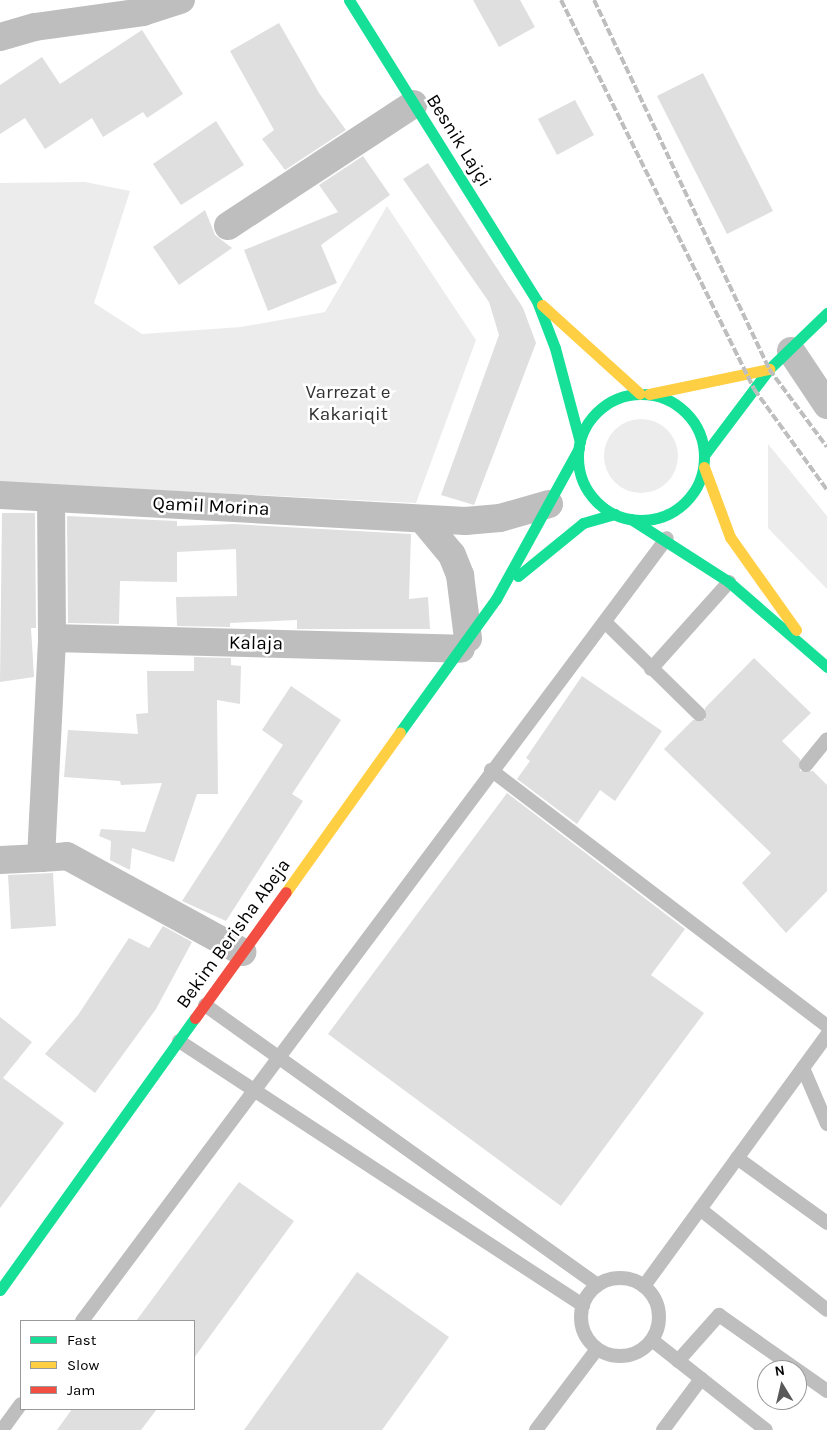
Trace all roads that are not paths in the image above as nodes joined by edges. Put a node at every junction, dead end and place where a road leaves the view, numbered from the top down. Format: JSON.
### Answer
{"nodes":[{"id":1,"x":181,"y":0,"type":"edge"},
{"id":2,"x":349,"y":0,"type":"edge"},
{"id":3,"x":140,"y":6,"type":"edge"},
{"id":4,"x":0,"y":37,"type":"edge"},
{"id":5,"x":414,"y":104,"type":"junction"},
{"id":6,"x":228,"y":226,"type":"dead end"},
{"id":7,"x":537,"y":301,"type":"junction"},
{"id":8,"x":827,"y":313,"type":"edge"},
{"id":9,"x":791,"y":351,"type":"junction"},
{"id":10,"x":768,"y":369,"type":"junction"},
{"id":11,"x":645,"y":394,"type":"junction"},
{"id":12,"x":827,"y":405,"type":"edge"},
{"id":13,"x":580,"y":445,"type":"junction"},
{"id":14,"x":705,"y":454,"type":"junction"},
{"id":15,"x":704,"y":467,"type":"junction"},
{"id":16,"x":0,"y":495,"type":"edge"},
{"id":17,"x":51,"y":498,"type":"junction"},
{"id":18,"x":548,"y":504,"type":"junction"},
{"id":19,"x":615,"y":514,"type":"junction"},
{"id":20,"x":631,"y":519,"type":"junction"},
{"id":21,"x":423,"y":520,"type":"junction"},
{"id":22,"x":668,"y":538,"type":"junction"},
{"id":23,"x":729,"y":582,"type":"junction"},
{"id":24,"x":496,"y":599,"type":"junction"},
{"id":25,"x":607,"y":624,"type":"junction"},
{"id":26,"x":52,"y":638,"type":"junction"},
{"id":27,"x":465,"y":643,"type":"junction"},
{"id":28,"x":823,"y":663,"type":"edge"},
{"id":29,"x":651,"y":669,"type":"junction"},
{"id":30,"x":699,"y":714,"type":"dead end"},
{"id":31,"x":827,"y":739,"type":"edge"},
{"id":32,"x":806,"y":765,"type":"dead end"},
{"id":33,"x":491,"y":770,"type":"junction"},
{"id":34,"x":41,"y":858,"type":"junction"},
{"id":35,"x":0,"y":860,"type":"edge"},
{"id":36,"x":242,"y":952,"type":"junction"},
{"id":37,"x":205,"y":1004,"type":"junction"},
{"id":38,"x":827,"y":1026,"type":"edge"},
{"id":39,"x":827,"y":1035,"type":"edge"},
{"id":40,"x":179,"y":1040,"type":"junction"},
{"id":41,"x":276,"y":1059,"type":"junction"},
{"id":42,"x":803,"y":1068,"type":"junction"},
{"id":43,"x":253,"y":1090,"type":"junction"},
{"id":44,"x":827,"y":1124,"type":"edge"},
{"id":45,"x":737,"y":1158,"type":"junction"},
{"id":46,"x":700,"y":1209,"type":"junction"},
{"id":47,"x":827,"y":1223,"type":"edge"},
{"id":48,"x":597,"y":1285,"type":"junction"},
{"id":49,"x":644,"y":1286,"type":"junction"},
{"id":50,"x":0,"y":1290,"type":"edge"},
{"id":51,"x":583,"y":1305,"type":"junction"},
{"id":52,"x":827,"y":1310,"type":"edge"},
{"id":53,"x":83,"y":1320,"type":"edge"},
{"id":54,"x":652,"y":1340,"type":"junction"},
{"id":55,"x":597,"y":1349,"type":"junction"},
{"id":56,"x":678,"y":1361,"type":"junction"},
{"id":57,"x":701,"y":1379,"type":"junction"},
{"id":58,"x":827,"y":1391,"type":"edge"},
{"id":59,"x":20,"y":1405,"type":"edge"},
{"id":60,"x":2,"y":1430,"type":"edge"},
{"id":61,"x":536,"y":1430,"type":"edge"},
{"id":62,"x":664,"y":1430,"type":"edge"},
{"id":63,"x":766,"y":1430,"type":"edge"}],
"edges":[{"from":1,"to":3,"type":"street"},
{"from":2,"to":5,"type":"main road","name":"Besnik Lajçi"},
{"from":3,"to":4,"type":"street"},
{"from":5,"to":6,"type":"street"},
{"from":5,"to":7,"type":"main road","name":"Besnik Lajçi"},
{"from":7,"to":11,"type":"main road","name":"Besnik Lajçi"},
{"from":7,"to":13,"type":"main road","name":"Besnik Lajçi"},
{"from":8,"to":9,"type":"main road"},
{"from":9,"to":10,"type":"main road"},
{"from":9,"to":12,"type":"street"},
{"from":10,"to":11,"type":"main road"},
{"from":10,"to":14,"type":"main road"},
{"from":11,"to":13,"type":"main road"},
{"from":11,"to":14,"type":"main road"},
{"from":13,"to":18,"type":"main road","name":"Bekim Berisha Abeja"},
{"from":13,"to":19,"type":"main road"},
{"from":14,"to":15,"type":"main road"},
{"from":15,"to":20,"type":"main road"},
{"from":15,"to":28,"type":"main road"},
{"from":16,"to":17,"type":"street","name":"Qamil Morina"},
{"from":17,"to":21,"type":"street","name":"Qamil Morina"},
{"from":17,"to":26,"type":"street"},
{"from":18,"to":21,"type":"street","name":"Qamil Morina"},
{"from":18,"to":24,"type":"main road","name":"Bekim Berisha Abeja"},
{"from":19,"to":20,"type":"main road"},
{"from":19,"to":24,"type":"main road","name":"Bekim Berisha Abeja"},
{"from":20,"to":22,"type":"main road"},
{"from":21,"to":27,"type":"street"},
{"from":22,"to":23,"type":"main road"},
{"from":22,"to":25,"type":"lane"},
{"from":23,"to":28,"type":"main road"},
{"from":23,"to":29,"type":"lane"},
{"from":24,"to":27,"type":"main road","name":"Bekim Berisha Abeja"},
{"from":25,"to":29,"type":"lane"},
{"from":25,"to":33,"type":"lane"},
{"from":26,"to":27,"type":"street","name":"Kalaja"},
{"from":26,"to":34,"type":"street"},
{"from":27,"to":36,"type":"main road","name":"Bekim Berisha Abeja"},
{"from":29,"to":30,"type":"lane"},
{"from":31,"to":32,"type":"lane"},
{"from":33,"to":38,"type":"lane"},
{"from":33,"to":41,"type":"lane"},
{"from":34,"to":35,"type":"street"},
{"from":34,"to":36,"type":"street"},
{"from":36,"to":37,"type":"main road","name":"Bekim Berisha Abeja"},
{"from":37,"to":40,"type":"main road","name":"Bekim Berisha Abeja"},
{"from":37,"to":41,"type":"lane"},
{"from":39,"to":42,"type":"lane"},
{"from":40,"to":43,"type":"lane"},
{"from":40,"to":50,"type":"main road","name":"Bekim Berisha Abeja"},
{"from":41,"to":43,"type":"lane"},
{"from":41,"to":48,"type":"lane"},
{"from":42,"to":44,"type":"lane"},
{"from":42,"to":45,"type":"lane"},
{"from":43,"to":51,"type":"lane"},
{"from":43,"to":53,"type":"lane"},
{"from":45,"to":46,"type":"lane"},
{"from":45,"to":47,"type":"lane"},
{"from":46,"to":49,"type":"lane"},
{"from":46,"to":52,"type":"lane"},
{"from":48,"to":49,"type":"lane"},
{"from":48,"to":51,"type":"lane"},
{"from":49,"to":54,"type":"lane"},
{"from":51,"to":55,"type":"lane"},
{"from":54,"to":55,"type":"lane"},
{"from":54,"to":56,"type":"lane"},
{"from":55,"to":61,"type":"lane"},
{"from":56,"to":57,"type":"lane"},
{"from":56,"to":58,"type":"lane"},
{"from":57,"to":62,"type":"lane"},
{"from":57,"to":63,"type":"lane"},
{"from":59,"to":60,"type":"lane"}]}
